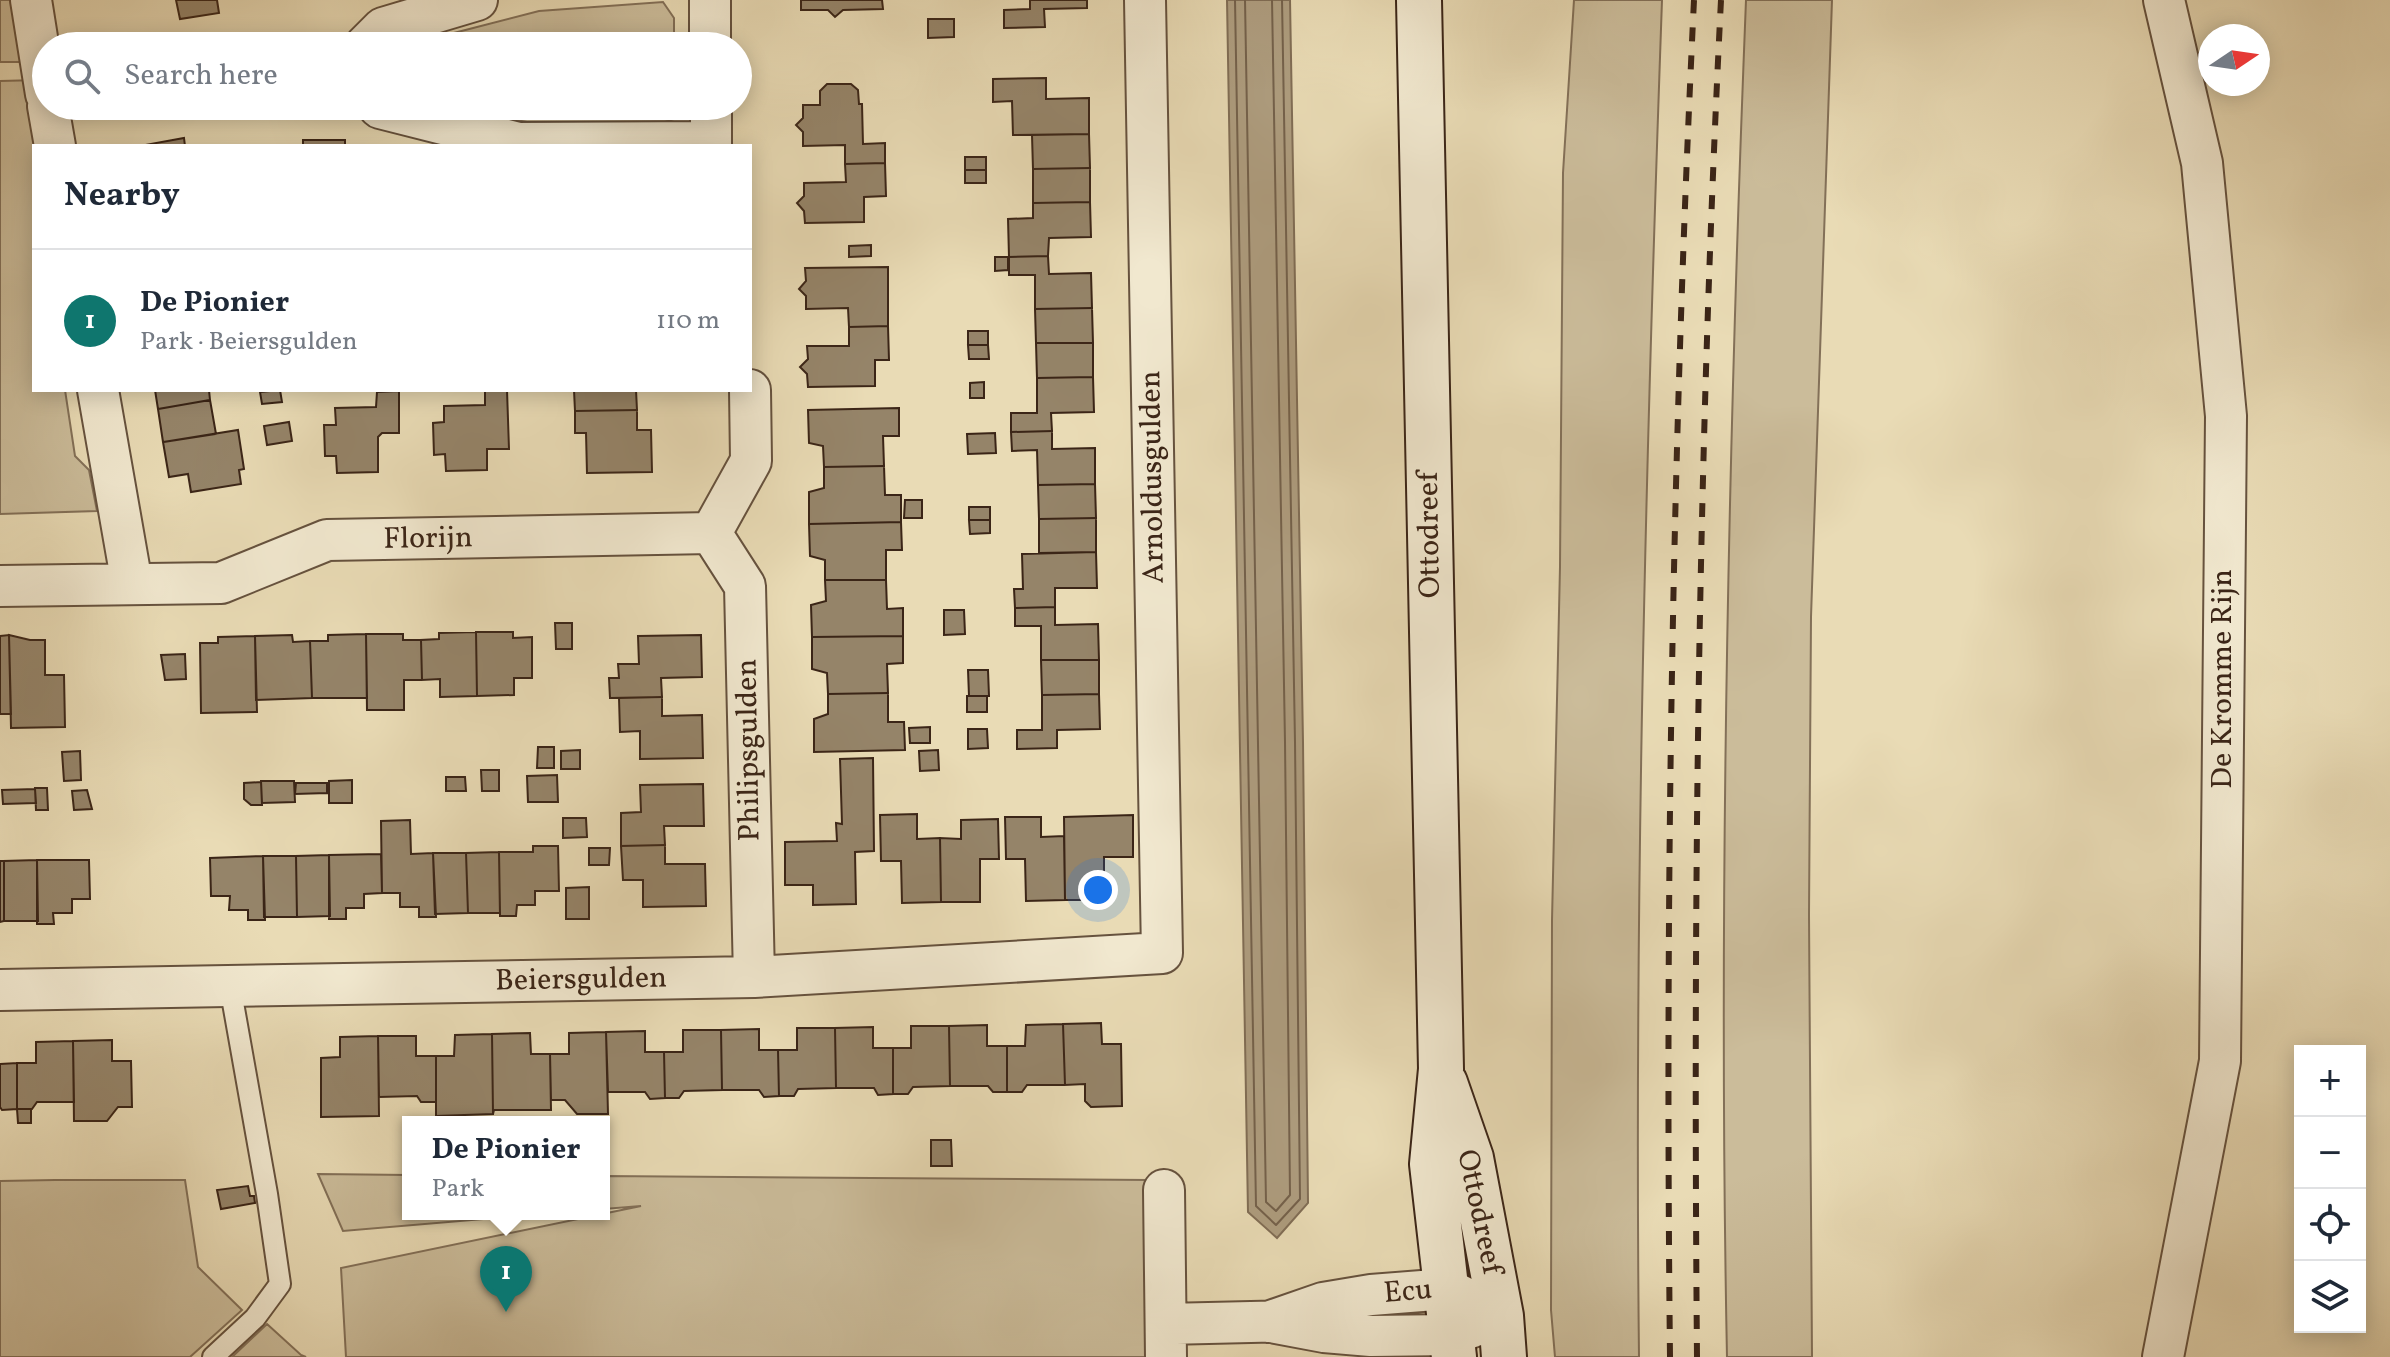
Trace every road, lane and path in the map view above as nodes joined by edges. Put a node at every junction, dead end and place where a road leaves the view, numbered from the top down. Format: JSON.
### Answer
{"nodes":[{"id":1,"x":31,"y":0,"type":"edge"},
{"id":2,"x":477,"y":0,"type":"edge"},
{"id":3,"x":710,"y":0,"type":"edge"},
{"id":4,"x":1145,"y":0,"type":"edge"},
{"id":5,"x":1419,"y":0,"type":"edge"},
{"id":6,"x":2164,"y":0,"type":"edge"},
{"id":7,"x":36,"y":32,"type":"edge"},
{"id":8,"x":379,"y":32,"type":"edge"},
{"id":9,"x":710,"y":32,"type":"edge"},
{"id":10,"x":51,"y":120,"type":"edge"},
{"id":11,"x":427,"y":120,"type":"edge"},
{"id":12,"x":711,"y":131,"type":"edge"},
{"id":13,"x":55,"y":144,"type":"edge"},
{"id":14,"x":98,"y":392,"type":"edge"},
{"id":15,"x":750,"y":392,"type":"edge"},
{"id":16,"x":711,"y":533,"type":"junction"},
{"id":17,"x":132,"y":584,"type":"junction"},
{"id":18,"x":0,"y":586,"type":"edge"},
{"id":19,"x":1162,"y":953,"type":"joint"},
{"id":20,"x":754,"y":977,"type":"junction"},
{"id":21,"x":230,"y":986,"type":"junction"},
{"id":22,"x":0,"y":990,"type":"edge"},
{"id":23,"x":1441,"y":1069,"type":"junction"},
{"id":24,"x":1164,"y":1190,"type":"dead end"},
{"id":25,"x":1447,"y":1289,"type":"junction"},
{"id":26,"x":1371,"y":1317,"type":"dead end"},
{"id":27,"x":1268,"y":1322,"type":"junction"},
{"id":28,"x":1502,"y":1337,"type":"edge"},
{"id":29,"x":1166,"y":1341,"type":"edge"},
{"id":30,"x":1453,"y":1346,"type":"edge"},
{"id":31,"x":213,"y":1357,"type":"edge"},
{"id":32,"x":2163,"y":1357,"type":"edge"}],
"edges":[{"from":1,"to":7,"type":"street"},
{"from":2,"to":8,"type":"street"},
{"from":3,"to":9,"type":"street"},
{"from":4,"to":19,"type":"street","name":"Arnoldusgulden"},
{"from":5,"to":23,"type":"street","name":"Ottodreef"},
{"from":6,"to":32,"type":"street","name":"De Kromme Rijn"},
{"from":10,"to":13,"type":"street"},
{"from":11,"to":12,"type":"street"},
{"from":14,"to":17,"type":"street"},
{"from":15,"to":16,"type":"street"},
{"from":16,"to":17,"type":"street","name":"Florijn"},
{"from":16,"to":20,"type":"street","name":"Philipsgulden"},
{"from":17,"to":18,"type":"street","name":"Florijn"},
{"from":19,"to":20,"type":"street","name":"Beiersgulden"},
{"from":20,"to":21,"type":"street","name":"Beiersgulden"},
{"from":21,"to":22,"type":"street","name":"Beiersgulden"},
{"from":21,"to":31,"type":"lane"},
{"from":23,"to":25,"type":"street","name":"Ottodreef"},
{"from":23,"to":28,"type":"street","name":"Ottodreef"},
{"from":24,"to":29,"type":"street","name":"Ecu"},
{"from":25,"to":27,"type":"street","name":"Ecu"},
{"from":25,"to":28,"type":"street","name":"Ecu"},
{"from":25,"to":30,"type":"street","name":"Ottodreef"},
{"from":26,"to":27,"type":"street","name":"Ecu"},
{"from":27,"to":29,"type":"street","name":"Ecu"},
{"from":27,"to":30,"type":"street","name":"Ecu"},
{"from":28,"to":30,"type":"street","name":"Ecu"}]}
